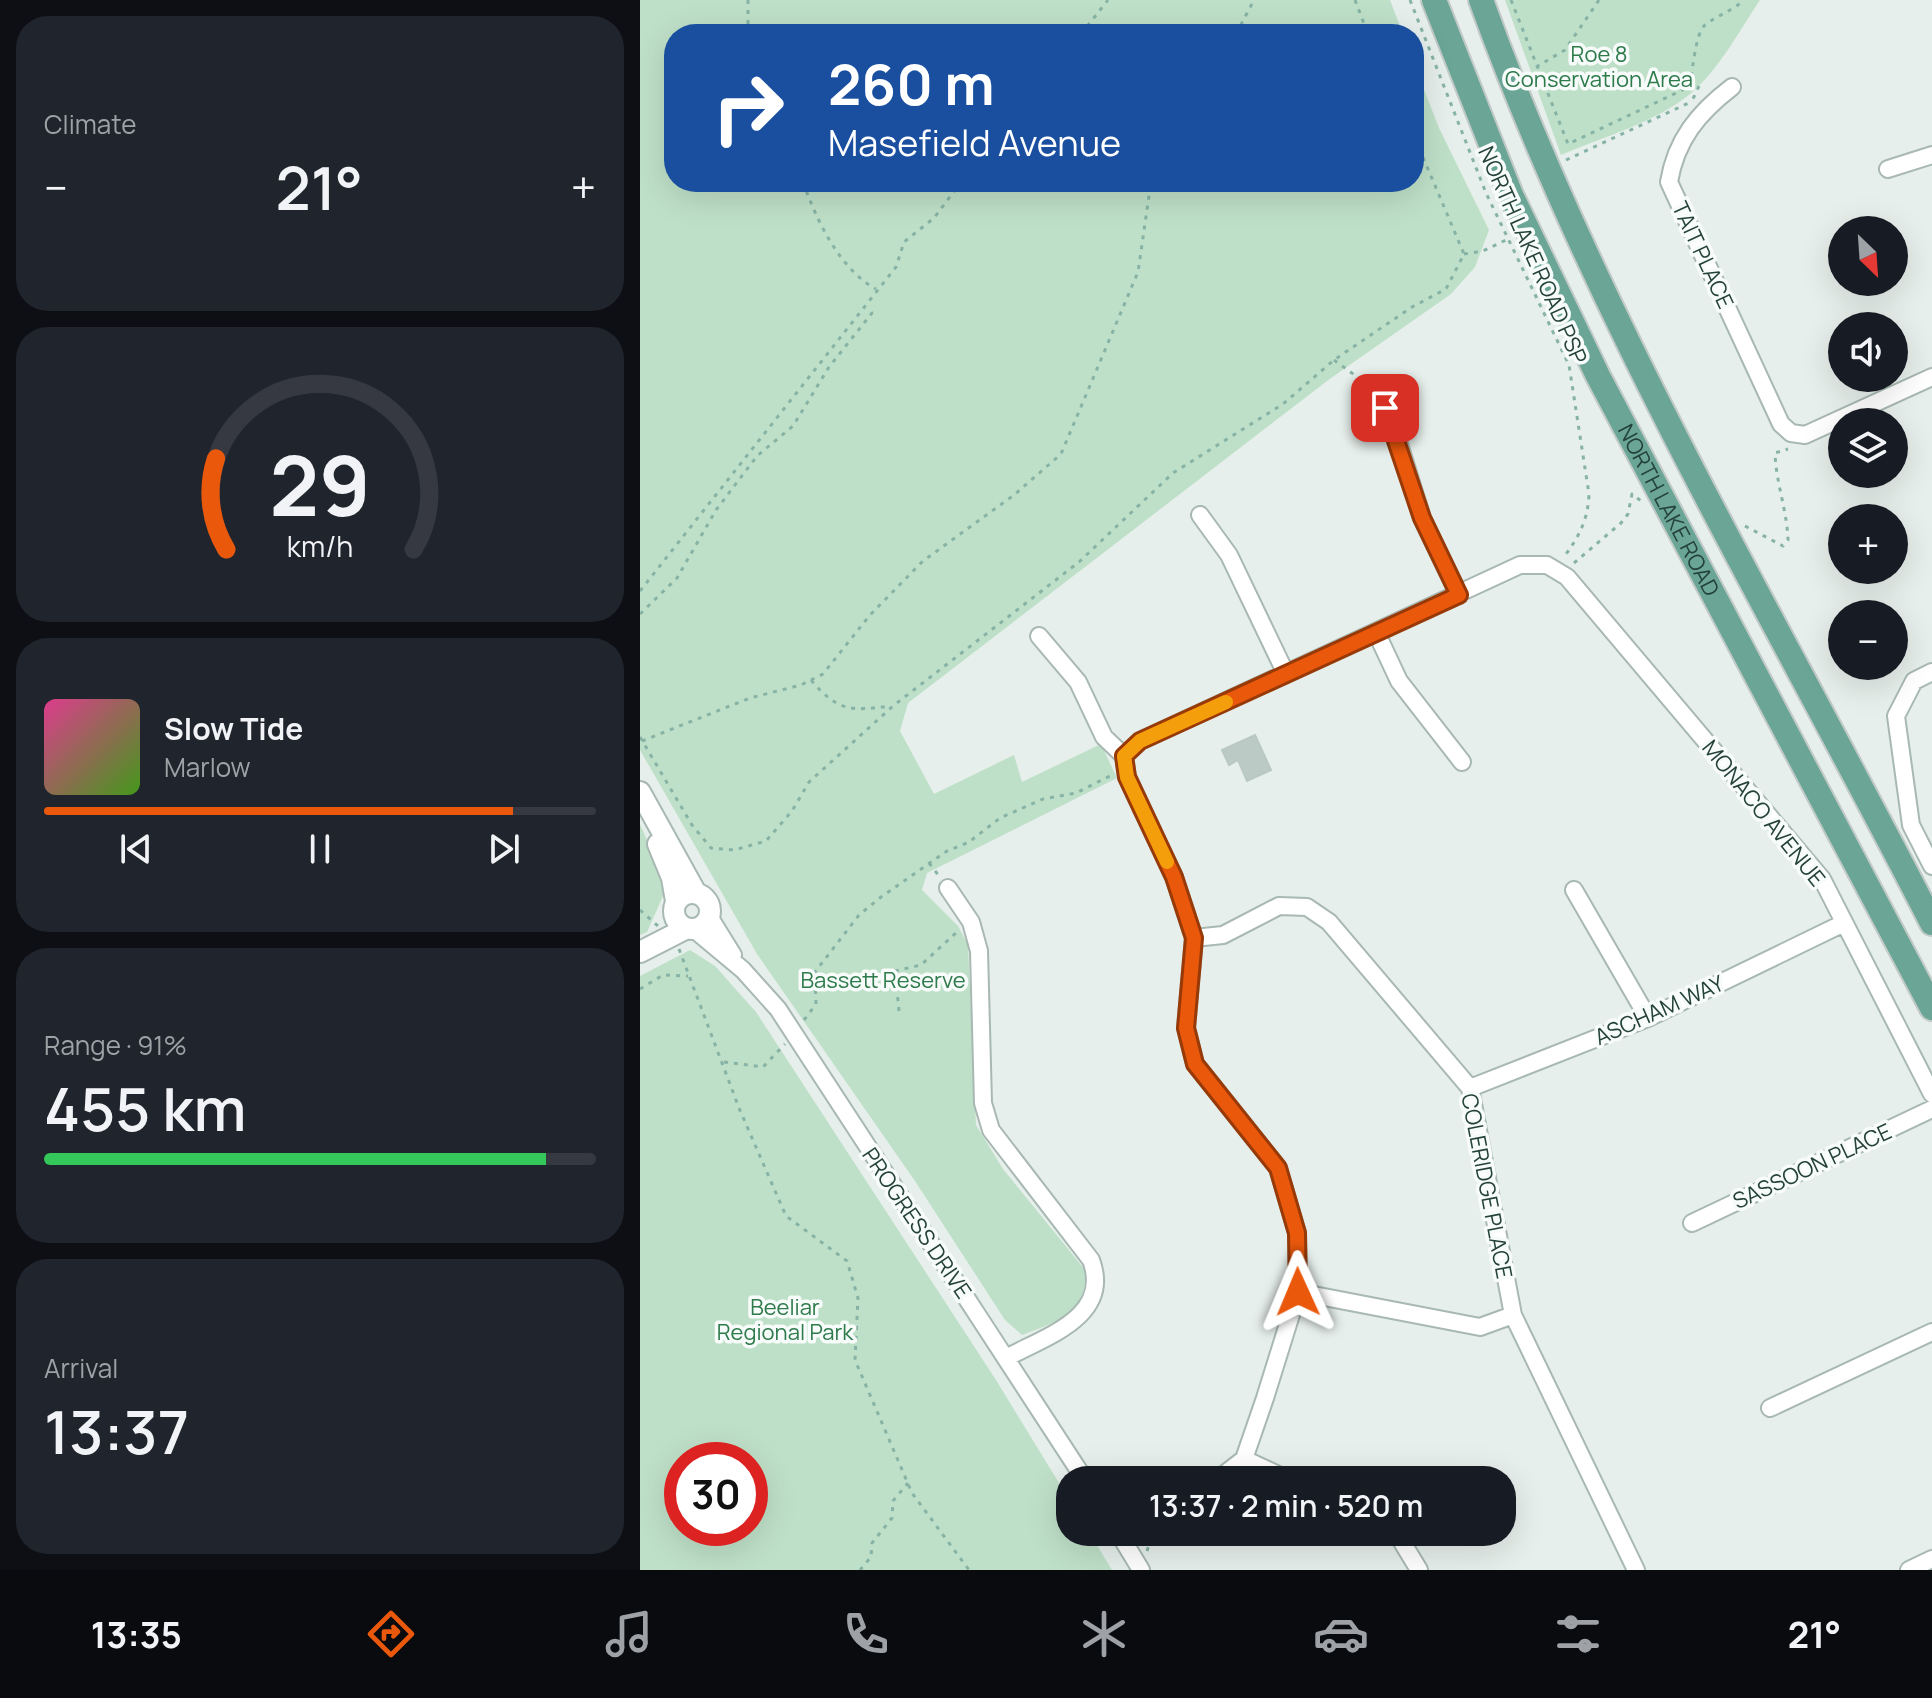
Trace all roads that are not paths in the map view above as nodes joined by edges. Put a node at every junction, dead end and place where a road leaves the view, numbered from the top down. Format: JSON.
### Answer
{"nodes":[{"id":1,"x":1434,"y":0,"type":"edge"},
{"id":2,"x":1481,"y":0,"type":"edge"},
{"id":3,"x":1732,"y":87,"type":"dead end"},
{"id":4,"x":1932,"y":155,"type":"edge"},
{"id":5,"x":1888,"y":169,"type":"dead end"},
{"id":6,"x":1932,"y":377,"type":"edge"},
{"id":7,"x":1371,"y":387,"type":"road end"},
{"id":8,"x":1200,"y":515,"type":"dead end"},
{"id":9,"x":1459,"y":595,"type":"junction"},
{"id":10,"x":1377,"y":634,"type":"junction"},
{"id":11,"x":1039,"y":636,"type":"dead end"},
{"id":12,"x":1932,"y":672,"type":"edge"},
{"id":13,"x":1286,"y":674,"type":"junction"},
{"id":14,"x":1462,"y":762,"type":"dead end"},
{"id":15,"x":1125,"y":763,"type":"junction"},
{"id":16,"x":640,"y":792,"type":"edge"},
{"id":17,"x":640,"y":813,"type":"edge"},
{"id":18,"x":1932,"y":866,"type":"edge"},
{"id":19,"x":948,"y":888,"type":"dead end"},
{"id":20,"x":1574,"y":890,"type":"dead end"},
{"id":21,"x":696,"y":893,"type":"junction"},
{"id":22,"x":1844,"y":923,"type":"junction"},
{"id":23,"x":1932,"y":923,"type":"edge"},
{"id":24,"x":675,"y":928,"type":"edge"},
{"id":25,"x":1194,"y":938,"type":"junction"},
{"id":26,"x":1932,"y":1008,"type":"edge"},
{"id":27,"x":1648,"y":1018,"type":"junction"},
{"id":28,"x":1470,"y":1088,"type":"junction"},
{"id":29,"x":1932,"y":1094,"type":"edge"},
{"id":30,"x":1932,"y":1109,"type":"edge"},
{"id":31,"x":1692,"y":1223,"type":"dead end"},
{"id":32,"x":1298,"y":1292,"type":"junction"},
{"id":33,"x":1513,"y":1315,"type":"junction"},
{"id":34,"x":1932,"y":1332,"type":"edge"},
{"id":35,"x":1008,"y":1357,"type":"junction"},
{"id":36,"x":1770,"y":1408,"type":"dead end"},
{"id":37,"x":1244,"y":1459,"type":"junction"},
{"id":38,"x":1076,"y":1466,"type":"edge"},
{"id":39,"x":1235,"y":1466,"type":"edge"},
{"id":40,"x":1259,"y":1466,"type":"edge"},
{"id":41,"x":1130,"y":1546,"type":"edge"},
{"id":42,"x":1404,"y":1546,"type":"edge"},
{"id":43,"x":1930,"y":1564,"type":"edge"},
{"id":44,"x":1144,"y":1565,"type":"edge"},
{"id":45,"x":1419,"y":1570,"type":"edge"},
{"id":46,"x":1636,"y":1570,"type":"edge"},
{"id":47,"x":1909,"y":1570,"type":"edge"}],
"edges":[{"from":1,"to":26,"type":"main road","name":"NORTH LAKE ROAD"},
{"from":2,"to":23,"type":"main road","name":"NORTH LAKE ROAD"},
{"from":3,"to":6,"type":"street","name":"TAIT PLACE"},
{"from":4,"to":5,"type":"street"},
{"from":7,"to":9,"type":"street"},
{"from":8,"to":13,"type":"street"},
{"from":9,"to":10,"type":"street"},
{"from":9,"to":22,"type":"street","name":"MONACO AVENUE"},
{"from":10,"to":13,"type":"street"},
{"from":10,"to":14,"type":"street"},
{"from":11,"to":15,"type":"street"},
{"from":12,"to":18,"type":"street"},
{"from":13,"to":15,"type":"street"},
{"from":15,"to":25,"type":"street"},
{"from":16,"to":21,"type":"street"},
{"from":17,"to":24,"type":"street","name":"PROGRESS DRIVE"},
{"from":19,"to":35,"type":"street"},
{"from":20,"to":27,"type":"street"},
{"from":21,"to":24,"type":"street"},
{"from":21,"to":24,"type":"street"},
{"from":22,"to":27,"type":"street","name":"ASCHAM WAY"},
{"from":22,"to":29,"type":"street","name":"MONACO AVENUE"},
{"from":24,"to":35,"type":"street","name":"PROGRESS DRIVE"},
{"from":25,"to":28,"type":"street","name":"COLERIDGE PLACE"},
{"from":25,"to":32,"type":"street"},
{"from":27,"to":28,"type":"street","name":"ASCHAM WAY"},
{"from":28,"to":33,"type":"street","name":"COLERIDGE PLACE"},
{"from":30,"to":31,"type":"street","name":"SASSOON PLACE"},
{"from":32,"to":33,"type":"street"},
{"from":32,"to":37,"type":"street"},
{"from":33,"to":46,"type":"street","name":"COLERIDGE PLACE"},
{"from":34,"to":36,"type":"street"},
{"from":35,"to":38,"type":"street","name":"PROGRESS DRIVE"},
{"from":37,"to":39,"type":"street"},
{"from":37,"to":40,"type":"street"},
{"from":41,"to":44,"type":"street"},
{"from":42,"to":45,"type":"street"},
{"from":43,"to":47,"type":"street"}]}
